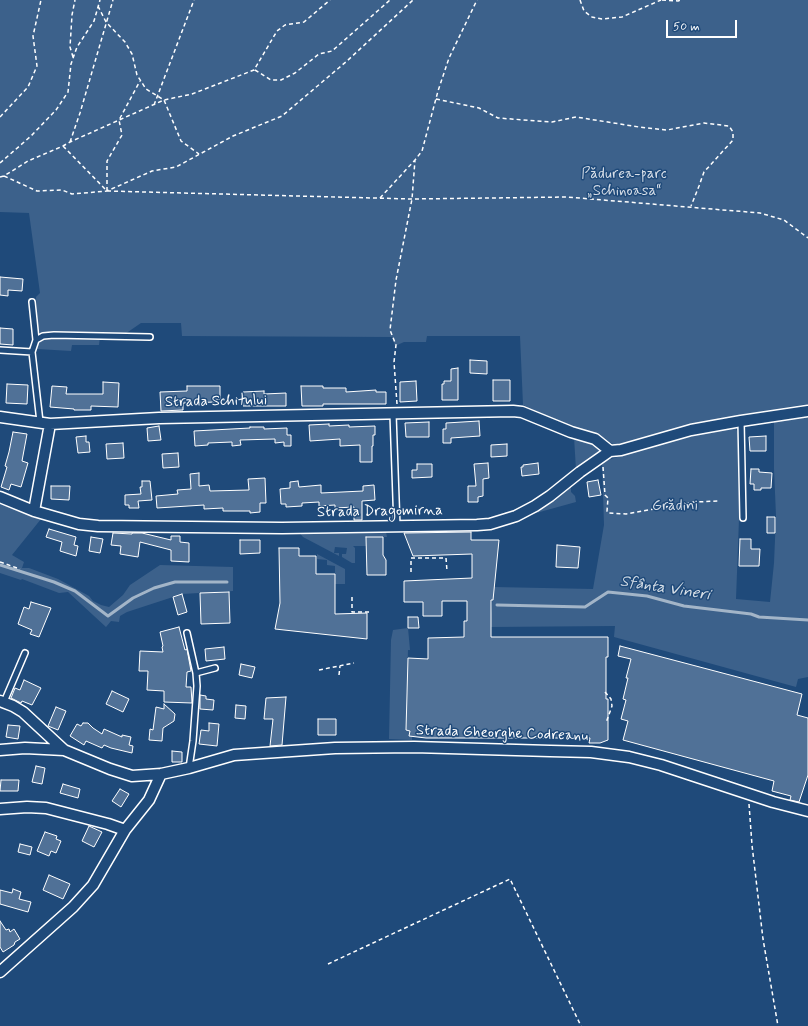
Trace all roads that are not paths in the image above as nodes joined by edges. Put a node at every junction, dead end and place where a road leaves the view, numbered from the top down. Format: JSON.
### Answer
{"nodes":[{"id":1,"x":32,"y":302,"type":"dead end"},
{"id":2,"x":150,"y":337,"type":"dead end"},
{"id":3,"x":36,"y":340,"type":"junction"},
{"id":4,"x":0,"y":350,"type":"edge"},
{"id":5,"x":32,"y":352,"type":"junction"},
{"id":6,"x":808,"y":411,"type":"edge"},
{"id":7,"x":395,"y":414,"type":"junction"},
{"id":8,"x":0,"y":417,"type":"edge"},
{"id":9,"x":741,"y":421,"type":"junction"},
{"id":10,"x":45,"y":423,"type":"junction"},
{"id":11,"x":606,"y":454,"type":"junction"},
{"id":12,"x":0,"y":497,"type":"edge"},
{"id":13,"x":34,"y":512,"type":"junction"},
{"id":14,"x":743,"y":518,"type":"dead end"},
{"id":15,"x":397,"y":527,"type":"junction"},
{"id":16,"x":187,"y":633,"type":"dead end"},
{"id":17,"x":25,"y":653,"type":"dead end"},
{"id":18,"x":215,"y":668,"type":"dead end"},
{"id":19,"x":196,"y":673,"type":"junction"},
{"id":20,"x":2,"y":701,"type":"edge"},
{"id":21,"x":0,"y":750,"type":"edge"},
{"id":22,"x":64,"y":750,"type":"junction"},
{"id":23,"x":189,"y":768,"type":"junction"},
{"id":24,"x":161,"y":774,"type":"junction"},
{"id":25,"x":0,"y":809,"type":"edge"},
{"id":26,"x":808,"y":811,"type":"edge"},
{"id":27,"x":126,"y":830,"type":"junction"},
{"id":28,"x":0,"y":972,"type":"edge"}],
"edges":[{"from":1,"to":3,"type":"lane"},
{"from":2,"to":3,"type":"lane"},
{"from":3,"to":5,"type":"lane"},
{"from":4,"to":5,"type":"lane"},
{"from":5,"to":10,"type":"lane"},
{"from":6,"to":9,"type":"street","name":"Strada Dragomirna"},
{"from":7,"to":10,"type":"street","name":"Strada Schitului"},
{"from":7,"to":11,"type":"street","name":"Strada Schitului"},
{"from":7,"to":15,"type":"lane"},
{"from":8,"to":10,"type":"street","name":"Strada Schitului"},
{"from":9,"to":11,"type":"street","name":"Strada Dragomirna"},
{"from":9,"to":14,"type":"lane"},
{"from":10,"to":13,"type":"street"},
{"from":11,"to":15,"type":"street","name":"Strada Dragomirna"},
{"from":12,"to":13,"type":"street","name":"Strada Dragomirna"},
{"from":13,"to":15,"type":"street","name":"Strada Dragomirna"},
{"from":16,"to":19,"type":"lane"},
{"from":17,"to":20,"type":"lane"},
{"from":18,"to":19,"type":"lane"},
{"from":19,"to":23,"type":"lane"},
{"from":20,"to":22,"type":"street","name":"Strada Gheorghe Codreanu"},
{"from":21,"to":22,"type":"street"},
{"from":22,"to":24,"type":"street","name":"Strada Gheorghe Codreanu"},
{"from":23,"to":24,"type":"street","name":"Strada Gheorghe Codreanu"},
{"from":23,"to":26,"type":"street","name":"Strada Gheorghe Codreanu"},
{"from":24,"to":27,"type":"street"},
{"from":25,"to":27,"type":"street"},
{"from":27,"to":28,"type":"street"}]}
